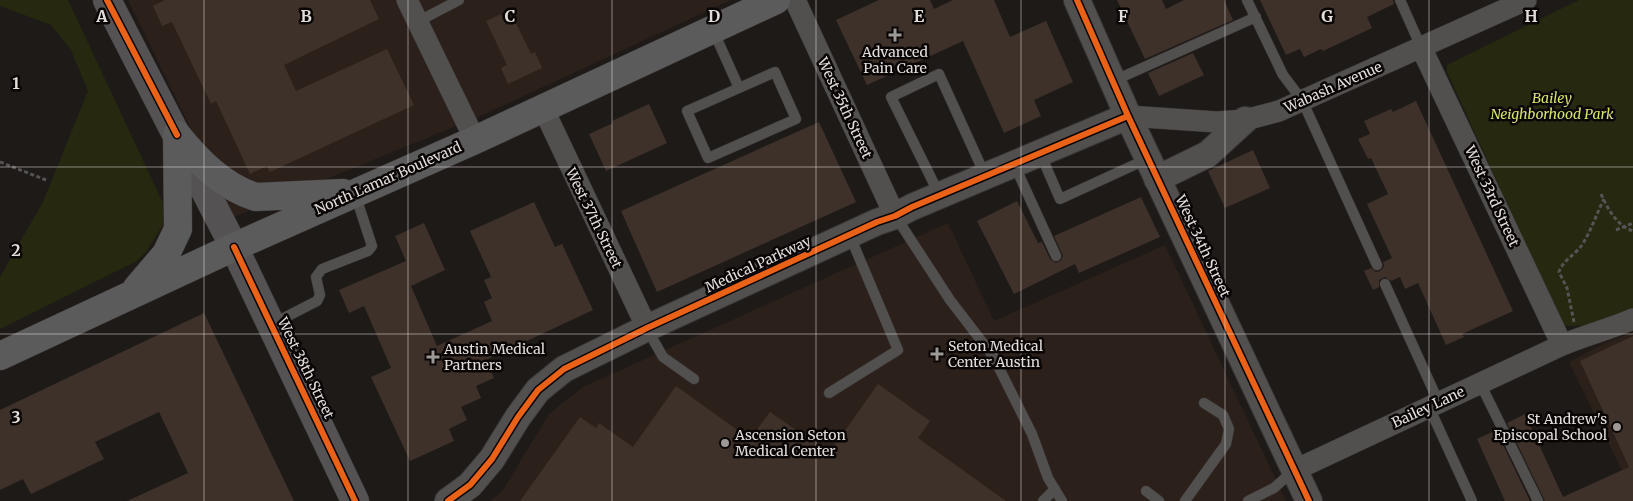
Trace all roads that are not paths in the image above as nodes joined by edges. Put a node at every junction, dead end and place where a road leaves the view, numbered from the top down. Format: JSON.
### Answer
{"nodes":[{"id":1,"x":107,"y":0,"type":"edge"},
{"id":2,"x":407,"y":0,"type":"edge"},
{"id":3,"x":459,"y":0,"type":"edge"},
{"id":4,"x":776,"y":0,"type":"edge"},
{"id":5,"x":795,"y":0,"type":"edge"},
{"id":6,"x":1077,"y":0,"type":"edge"},
{"id":7,"x":1247,"y":0,"type":"edge"},
{"id":8,"x":1400,"y":0,"type":"edge"},
{"id":9,"x":1526,"y":0,"type":"edge"},
{"id":10,"x":1256,"y":17,"type":"junction"},
{"id":11,"x":417,"y":22,"type":"junction"},
{"id":12,"x":713,"y":29,"type":"junction"},
{"id":13,"x":1421,"y":47,"type":"junction"},
{"id":14,"x":1112,"y":81,"type":"junction"},
{"id":15,"x":739,"y":88,"type":"junction"},
{"id":16,"x":1302,"y":100,"type":"junction"},
{"id":17,"x":543,"y":108,"type":"junction"},
{"id":18,"x":1128,"y":116,"type":"junction"},
{"id":19,"x":1245,"y":120,"type":"junction"},
{"id":20,"x":177,"y":135,"type":"junction"},
{"id":21,"x":475,"y":140,"type":"junction"},
{"id":22,"x":1040,"y":153,"type":"junction"},
{"id":23,"x":1014,"y":164,"type":"junction"},
{"id":24,"x":1153,"y":169,"type":"junction"},
{"id":25,"x":986,"y":176,"type":"junction"},
{"id":26,"x":354,"y":193,"type":"junction"},
{"id":27,"x":940,"y":196,"type":"junction"},
{"id":28,"x":896,"y":216,"type":"junction"},
{"id":29,"x":850,"y":235,"type":"junction"},
{"id":30,"x":234,"y":247,"type":"junction"},
{"id":31,"x":1056,"y":256,"type":"dead end"},
{"id":32,"x":1376,"y":265,"type":"dead end"},
{"id":33,"x":1385,"y":284,"type":"dead end"},
{"id":34,"x":131,"y":295,"type":"junction"},
{"id":35,"x":1633,"y":319,"type":"edge"},
{"id":36,"x":272,"y":325,"type":"junction"},
{"id":37,"x":647,"y":328,"type":"junction"},
{"id":38,"x":1562,"y":345,"type":"junction"},
{"id":39,"x":0,"y":356,"type":"edge"},
{"id":40,"x":694,"y":379,"type":"dead end"},
{"id":41,"x":1480,"y":383,"type":"junction"},
{"id":42,"x":829,"y":393,"type":"dead end"},
{"id":43,"x":1204,"y":403,"type":"dead end"},
{"id":44,"x":1434,"y":405,"type":"junction"},
{"id":45,"x":1295,"y":470,"type":"junction"},
{"id":46,"x":1055,"y":489,"type":"junction"},
{"id":47,"x":1146,"y":491,"type":"dead end"},
{"id":48,"x":355,"y":501,"type":"edge"},
{"id":49,"x":448,"y":501,"type":"edge"},
{"id":50,"x":1043,"y":501,"type":"edge"},
{"id":51,"x":1062,"y":501,"type":"edge"},
{"id":52,"x":1159,"y":501,"type":"edge"},
{"id":53,"x":1185,"y":501,"type":"edge"},
{"id":54,"x":1248,"y":501,"type":"edge"},
{"id":55,"x":1309,"y":501,"type":"edge"},
{"id":56,"x":1472,"y":501,"type":"edge"},
{"id":57,"x":1538,"y":501,"type":"edge"}],
"edges":[{"from":1,"to":20,"type":"main road","name":"West 38th Street"},
{"from":2,"to":11,"type":"street"},
{"from":3,"to":11,"type":"lane"},
{"from":4,"to":12,"type":"main road","name":"North Lamar Boulevard"},
{"from":5,"to":28,"type":"street","name":"West 35th Street"},
{"from":6,"to":14,"type":"street","name":"West 34th Street"},
{"from":7,"to":10,"type":"lane"},
{"from":8,"to":13,"type":"lane"},
{"from":9,"to":13,"type":"street","name":"Wabash Avenue"},
{"from":10,"to":14,"type":"lane"},
{"from":10,"to":16,"type":"lane"},
{"from":11,"to":21,"type":"street"},
{"from":12,"to":15,"type":"lane"},
{"from":12,"to":17,"type":"main road","name":"North Lamar Boulevard"},
{"from":13,"to":16,"type":"street","name":"Wabash Avenue"},
{"from":13,"to":38,"type":"street","name":"West 33rd Street"},
{"from":14,"to":18,"type":"street","name":"West 34th Street"},
{"from":15,"to":15,"type":"lane"},
{"from":16,"to":19,"type":"street","name":"Wabash Avenue"},
{"from":16,"to":32,"type":"lane"},
{"from":17,"to":21,"type":"main road","name":"North Lamar Boulevard"},
{"from":17,"to":37,"type":"street","name":"West 37th Street"},
{"from":18,"to":19,"type":"street","name":"Wabash Avenue"},
{"from":18,"to":22,"type":"street","name":"Medical Parkway"},
{"from":18,"to":24,"type":"street","name":"West 34th Street"},
{"from":19,"to":24,"type":"street"},
{"from":20,"to":26,"type":"main road"},
{"from":20,"to":30,"type":"main road","name":"West 38th Street"},
{"from":20,"to":34,"type":"main road"},
{"from":21,"to":26,"type":"main road","name":"North Lamar Boulevard"},
{"from":22,"to":23,"type":"street","name":"Medical Parkway"},
{"from":22,"to":24,"type":"lane"},
{"from":23,"to":25,"type":"street","name":"Medical Parkway"},
{"from":23,"to":31,"type":"lane"},
{"from":24,"to":45,"type":"street","name":"West 34th Street"},
{"from":25,"to":27,"type":"street","name":"Medical Parkway"},
{"from":25,"to":27,"type":"lane"},
{"from":26,"to":30,"type":"main road","name":"North Lamar Boulevard"},
{"from":26,"to":36,"type":"lane"},
{"from":27,"to":28,"type":"street","name":"Medical Parkway"},
{"from":28,"to":29,"type":"street","name":"Medical Parkway"},
{"from":28,"to":46,"type":"lane"},
{"from":29,"to":37,"type":"street","name":"Medical Parkway"},
{"from":29,"to":42,"type":"lane"},
{"from":30,"to":34,"type":"main road","name":"North Lamar Boulevard"},
{"from":30,"to":36,"type":"main road","name":"West 38th Street"},
{"from":33,"to":44,"type":"lane"},
{"from":34,"to":39,"type":"main road","name":"North Lamar Boulevard"},
{"from":35,"to":38,"type":"street","name":"Bailey Lane"},
{"from":36,"to":48,"type":"main road","name":"West 38th Street"},
{"from":37,"to":40,"type":"lane"},
{"from":37,"to":49,"type":"street","name":"Medical Parkway"},
{"from":38,"to":41,"type":"street","name":"Bailey Lane"},
{"from":41,"to":44,"type":"street","name":"Bailey Lane"},
{"from":41,"to":57,"type":"lane"},
{"from":43,"to":53,"type":"lane"},
{"from":44,"to":45,"type":"street","name":"Bailey Lane"},
{"from":44,"to":56,"type":"lane"},
{"from":45,"to":54,"type":"lane"},
{"from":45,"to":55,"type":"street","name":"West 34th Street"},
{"from":46,"to":50,"type":"lane"},
{"from":46,"to":51,"type":"lane"},
{"from":47,"to":52,"type":"lane"}]}
